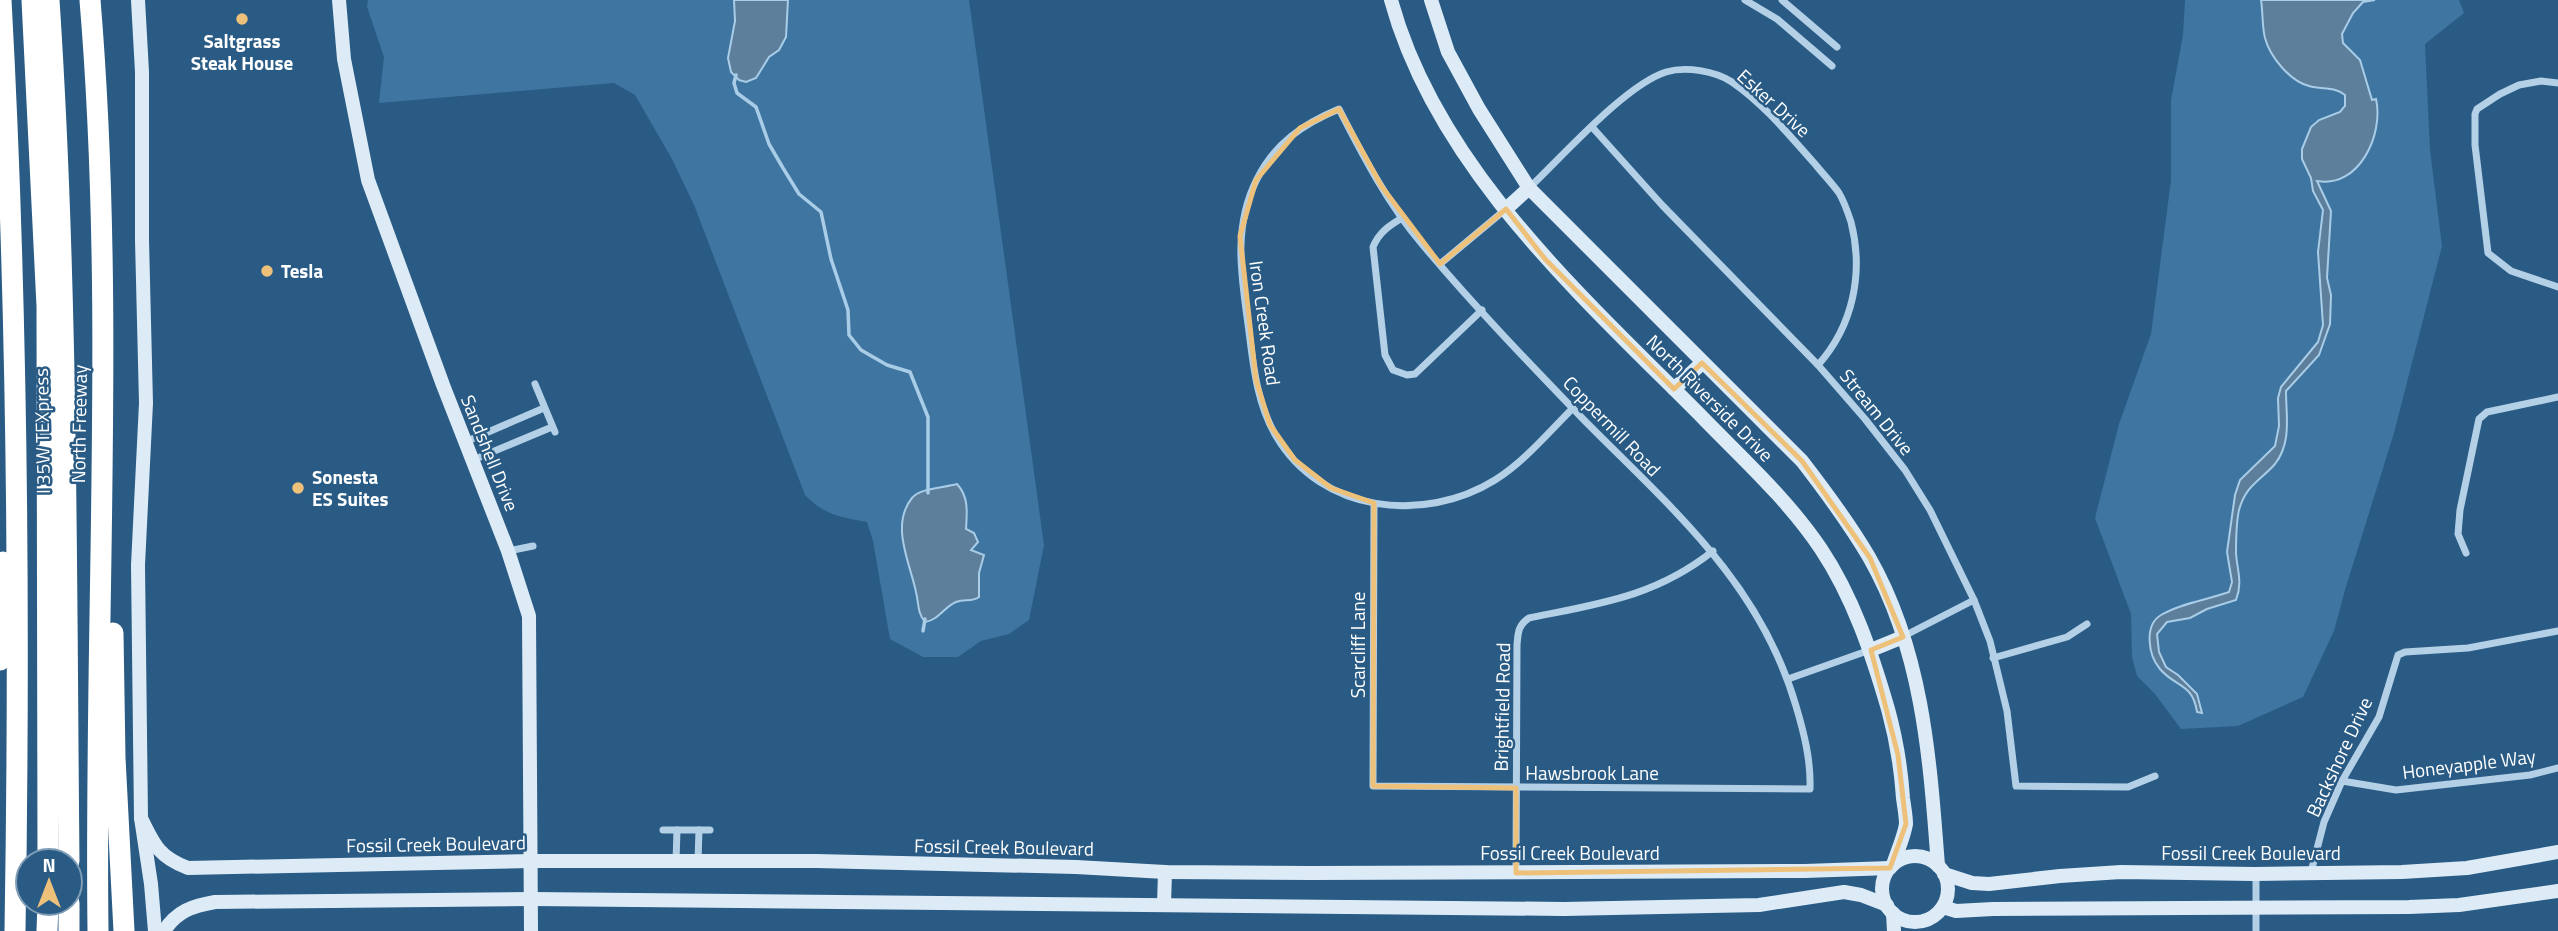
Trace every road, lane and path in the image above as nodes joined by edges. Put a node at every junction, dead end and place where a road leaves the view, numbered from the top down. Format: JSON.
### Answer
{"nodes":[{"id":1,"x":1,"y":0,"type":"edge"},
{"id":2,"x":33,"y":0,"type":"edge"},
{"id":3,"x":49,"y":0,"type":"edge"},
{"id":4,"x":138,"y":0,"type":"edge"},
{"id":5,"x":339,"y":0,"type":"edge"},
{"id":6,"x":1391,"y":0,"type":"edge"},
{"id":7,"x":1431,"y":0,"type":"edge"},
{"id":8,"x":1745,"y":0,"type":"edge"},
{"id":9,"x":1782,"y":0,"type":"edge"},
{"id":10,"x":94,"y":6,"type":"edge"},
{"id":11,"x":1838,"y":47,"type":"dead end"},
{"id":12,"x":1832,"y":66,"type":"dead end"},
{"id":13,"x":2558,"y":83,"type":"edge"},
{"id":14,"x":1339,"y":109,"type":"joint"},
{"id":15,"x":1592,"y":127,"type":"junction"},
{"id":16,"x":1529,"y":188,"type":"junction"},
{"id":17,"x":1506,"y":209,"type":"junction"},
{"id":18,"x":1402,"y":218,"type":"junction"},
{"id":19,"x":1440,"y":264,"type":"junction"},
{"id":20,"x":2558,"y":287,"type":"edge"},
{"id":21,"x":1482,"y":310,"type":"junction"},
{"id":22,"x":1702,"y":363,"type":"junction"},
{"id":23,"x":1818,"y":365,"type":"junction"},
{"id":24,"x":14,"y":372,"type":"junction"},
{"id":25,"x":535,"y":384,"type":"dead end"},
{"id":26,"x":1674,"y":389,"type":"junction"},
{"id":27,"x":2558,"y":397,"type":"edge"},
{"id":28,"x":544,"y":408,"type":"junction"},
{"id":29,"x":1573,"y":408,"type":"junction"},
{"id":30,"x":465,"y":442,"type":"junction"},
{"id":31,"x":472,"y":460,"type":"junction"},
{"id":32,"x":101,"y":496,"type":"junction"},
{"id":33,"x":1374,"y":503,"type":"junction"},
{"id":34,"x":533,"y":546,"type":"dead end"},
{"id":35,"x":508,"y":551,"type":"junction"},
{"id":36,"x":1713,"y":551,"type":"junction"},
{"id":37,"x":2466,"y":553,"type":"dead end"},
{"id":38,"x":1974,"y":600,"type":"junction"},
{"id":39,"x":2087,"y":624,"type":"dead end"},
{"id":40,"x":2558,"y":631,"type":"edge"},
{"id":41,"x":1903,"y":637,"type":"junction"},
{"id":42,"x":1871,"y":650,"type":"junction"},
{"id":43,"x":1993,"y":658,"type":"junction"},
{"id":44,"x":0,"y":660,"type":"edge"},
{"id":45,"x":1788,"y":679,"type":"junction"},
{"id":46,"x":2558,"y":768,"type":"edge"},
{"id":47,"x":2155,"y":776,"type":"dead end"},
{"id":48,"x":2342,"y":781,"type":"junction"},
{"id":49,"x":1373,"y":786,"type":"joint"},
{"id":50,"x":1516,"y":788,"type":"junction"},
{"id":51,"x":1810,"y":789,"type":"joint"},
{"id":52,"x":141,"y":818,"type":"junction"},
{"id":53,"x":663,"y":830,"type":"dead end"},
{"id":54,"x":677,"y":830,"type":"junction"},
{"id":55,"x":699,"y":830,"type":"junction"},
{"id":56,"x":710,"y":830,"type":"dead end"},
{"id":57,"x":48,"y":847,"type":"edge"},
{"id":58,"x":69,"y":847,"type":"edge"},
{"id":59,"x":2558,"y":852,"type":"edge"},
{"id":60,"x":532,"y":861,"type":"junction"},
{"id":61,"x":676,"y":862,"type":"junction"},
{"id":62,"x":698,"y":862,"type":"junction"},
{"id":63,"x":1892,"y":866,"type":"junction"},
{"id":64,"x":1941,"y":870,"type":"junction"},
{"id":65,"x":1165,"y":872,"type":"junction"},
{"id":66,"x":1516,"y":873,"type":"junction"},
{"id":67,"x":2311,"y":873,"type":"junction"},
{"id":68,"x":2256,"y":874,"type":"junction"},
{"id":69,"x":2558,"y":891,"type":"edge"},
{"id":70,"x":531,"y":899,"type":"junction"},
{"id":71,"x":1164,"y":905,"type":"junction"},
{"id":72,"x":2256,"y":908,"type":"junction"},
{"id":73,"x":1890,"y":909,"type":"junction"},
{"id":74,"x":1940,"y":910,"type":"junction"},
{"id":75,"x":15,"y":931,"type":"edge"},
{"id":76,"x":98,"y":931,"type":"edge"},
{"id":77,"x":124,"y":931,"type":"edge"},
{"id":78,"x":155,"y":931,"type":"edge"},
{"id":79,"x":164,"y":931,"type":"edge"},
{"id":80,"x":531,"y":931,"type":"edge"},
{"id":81,"x":1894,"y":931,"type":"edge"},
{"id":82,"x":1926,"y":931,"type":"edge"},
{"id":83,"x":2256,"y":931,"type":"edge"}],
"edges":[{"from":1,"to":24,"type":"highway"},
{"from":2,"to":57,"type":"highway","name":"I 35W TEXpress"},
{"from":3,"to":58,"type":"highway","name":"I 35W TEXpress"},
{"from":4,"to":52,"type":"main road"},
{"from":5,"to":30,"type":"main road","name":"Sandshell Drive"},
{"from":6,"to":17,"type":"main road","name":"North Riverside Drive"},
{"from":7,"to":16,"type":"main road","name":"North Riverside Drive"},
{"from":8,"to":12,"type":"street"},
{"from":9,"to":11,"type":"street"},
{"from":10,"to":32,"type":"highway","name":"North Freeway"},
{"from":13,"to":20,"type":"street"},
{"from":14,"to":18,"type":"street","name":"Coppermill Road"},
{"from":14,"to":33,"type":"street","name":"Iron Creek Road"},
{"from":15,"to":16,"type":"street","name":"Esker Drive"},
{"from":15,"to":23,"type":"street","name":"Stream Drive"},
{"from":15,"to":23,"type":"street","name":"Esker Drive"},
{"from":16,"to":17,"type":"main road"},
{"from":16,"to":22,"type":"main road","name":"North Riverside Drive"},
{"from":17,"to":19,"type":"street"},
{"from":17,"to":26,"type":"main road","name":"North Riverside Drive"},
{"from":18,"to":19,"type":"street","name":"Coppermill Road"},
{"from":18,"to":21,"type":"street"},
{"from":19,"to":21,"type":"street","name":"Coppermill Road"},
{"from":21,"to":29,"type":"street","name":"Coppermill Road"},
{"from":22,"to":26,"type":"main road"},
{"from":22,"to":41,"type":"main road","name":"North Riverside Drive"},
{"from":23,"to":38,"type":"street","name":"Stream Drive"},
{"from":24,"to":44,"type":"highway"},
{"from":24,"to":75,"type":"highway"},
{"from":25,"to":28,"type":"street"},
{"from":26,"to":42,"type":"main road","name":"North Riverside Drive"},
{"from":27,"to":37,"type":"street"},
{"from":28,"to":30,"type":"street"},
{"from":28,"to":31,"type":"street"},
{"from":29,"to":33,"type":"street","name":"Iron Creek Road"},
{"from":29,"to":36,"type":"street","name":"Coppermill Road"},
{"from":30,"to":31,"type":"main road","name":"Sandshell Drive"},
{"from":31,"to":35,"type":"main road","name":"Sandshell Drive"},
{"from":32,"to":76,"type":"highway"},
{"from":32,"to":77,"type":"highway","name":"North Freeway"},
{"from":33,"to":49,"type":"street","name":"Scarcliff Lane"},
{"from":34,"to":35,"type":"street"},
{"from":35,"to":60,"type":"main road","name":"Sandshell Drive"},
{"from":36,"to":45,"type":"street","name":"Coppermill Road"},
{"from":36,"to":50,"type":"street","name":"Brightfield Road"},
{"from":38,"to":41,"type":"street"},
{"from":38,"to":43,"type":"street","name":"Stream Drive"},
{"from":39,"to":43,"type":"street"},
{"from":40,"to":48,"type":"street","name":"Backshore Drive"},
{"from":41,"to":42,"type":"main road"},
{"from":41,"to":64,"type":"main road","name":"North Riverside Drive"},
{"from":42,"to":45,"type":"street"},
{"from":42,"to":63,"type":"main road","name":"North Riverside Drive"},
{"from":43,"to":47,"type":"street","name":"Stream Drive"},
{"from":45,"to":51,"type":"street","name":"Coppermill Road"},
{"from":46,"to":48,"type":"street","name":"Honeyapple Way"},
{"from":48,"to":67,"type":"street","name":"Backshore Drive"},
{"from":49,"to":50,"type":"street","name":"Hawsbrook Lane"},
{"from":50,"to":51,"type":"street","name":"Hawsbrook Lane"},
{"from":50,"to":66,"type":"street","name":"Brightfield Road"},
{"from":52,"to":60,"type":"main road","name":"Fossil Creek Boulevard"},
{"from":52,"to":78,"type":"main road"},
{"from":53,"to":54,"type":"street"},
{"from":54,"to":55,"type":"street"},
{"from":54,"to":61,"type":"street"},
{"from":55,"to":56,"type":"street"},
{"from":55,"to":62,"type":"street"},
{"from":59,"to":67,"type":"main road","name":"Fossil Creek Boulevard"},
{"from":60,"to":61,"type":"main road","name":"Fossil Creek Boulevard"},
{"from":60,"to":70,"type":"main road","name":"Sandshell Drive"},
{"from":61,"to":62,"type":"main road","name":"Fossil Creek Boulevard"},
{"from":62,"to":65,"type":"main road","name":"Fossil Creek Boulevard"},
{"from":63,"to":64,"type":"main road"},
{"from":63,"to":66,"type":"main road","name":"Fossil Creek Boulevard"},
{"from":63,"to":73,"type":"main road"},
{"from":64,"to":68,"type":"main road","name":"Fossil Creek Boulevard"},
{"from":64,"to":74,"type":"main road"},
{"from":65,"to":66,"type":"main road","name":"Fossil Creek Boulevard"},
{"from":65,"to":71,"type":"main road"},
{"from":67,"to":68,"type":"main road","name":"Fossil Creek Boulevard"},
{"from":68,"to":72,"type":"street"},
{"from":69,"to":72,"type":"main road"},
{"from":70,"to":71,"type":"main road"},
{"from":70,"to":79,"type":"main road"},
{"from":70,"to":80,"type":"main road","name":"Sandshell Drive"},
{"from":71,"to":73,"type":"main road"},
{"from":72,"to":74,"type":"main road"},
{"from":72,"to":83,"type":"street"},
{"from":73,"to":74,"type":"main road"},
{"from":73,"to":81,"type":"main road"},
{"from":74,"to":82,"type":"main road"}]}
